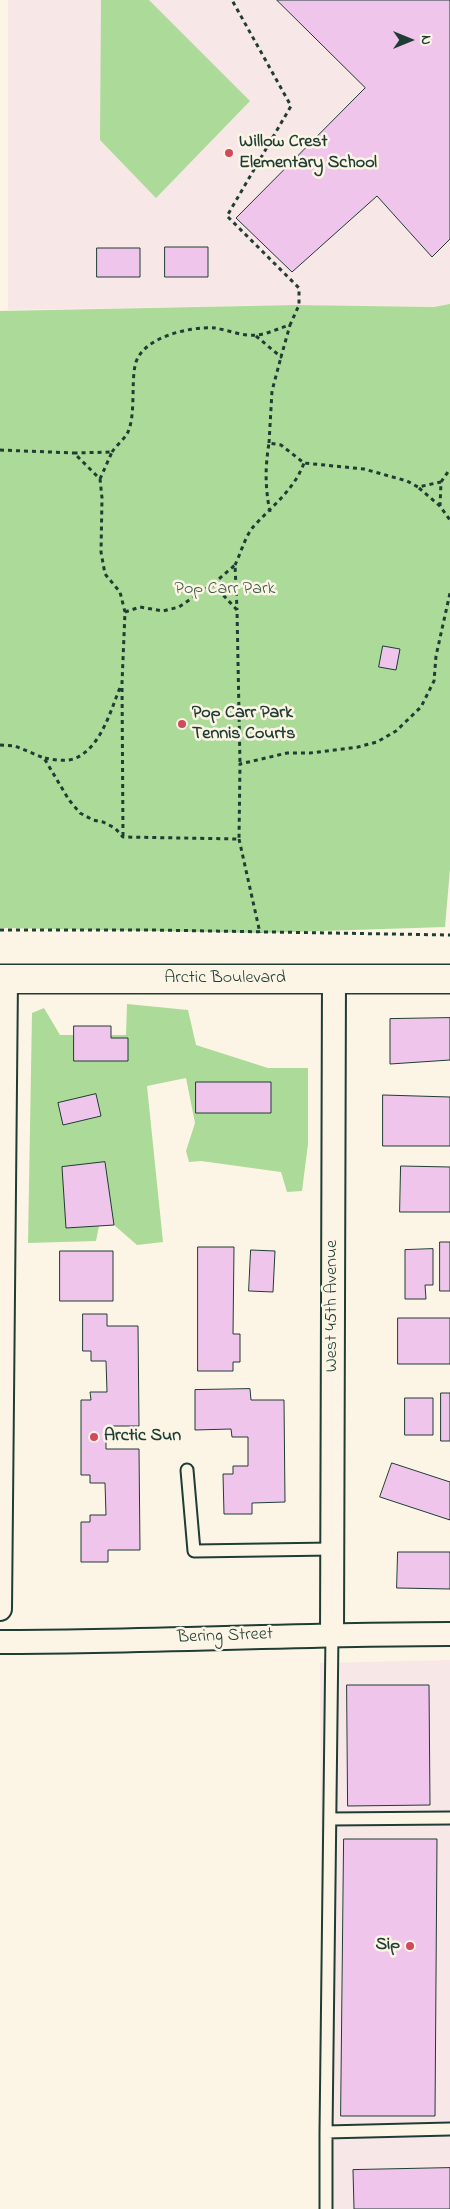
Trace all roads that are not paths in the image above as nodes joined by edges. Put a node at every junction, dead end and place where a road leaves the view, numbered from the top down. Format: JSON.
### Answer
{"nodes":[{"id":1,"x":334,"y":978,"type":"junction"},
{"id":2,"x":3,"y":979,"type":"edge"},
{"id":3,"x":450,"y":979,"type":"edge"},
{"id":4,"x":2,"y":1258,"type":"edge"},
{"id":5,"x":187,"y":1470,"type":"dead end"},
{"id":6,"x":332,"y":1549,"type":"junction"},
{"id":7,"x":0,"y":1609,"type":"edge"},
{"id":8,"x":332,"y":1634,"type":"junction"},
{"id":9,"x":450,"y":1634,"type":"edge"},
{"id":10,"x":0,"y":1642,"type":"edge"},
{"id":11,"x":450,"y":1818,"type":"edge"},
{"id":12,"x":330,"y":1819,"type":"junction"},
{"id":13,"x":450,"y":2129,"type":"edge"},
{"id":14,"x":326,"y":2132,"type":"junction"},
{"id":15,"x":326,"y":2209,"type":"edge"}],
"edges":[{"from":1,"to":2,"type":"main road","name":"Arctic Boulevard"},
{"from":1,"to":3,"type":"main road","name":"Arctic Boulevard"},
{"from":1,"to":6,"type":"street","name":"West 45th Avenue"},
{"from":2,"to":4,"type":"street"},
{"from":4,"to":7,"type":"street"},
{"from":5,"to":6,"type":"lane"},
{"from":6,"to":8,"type":"street","name":"West 45th Avenue"},
{"from":8,"to":9,"type":"street","name":"Bering Street"},
{"from":8,"to":10,"type":"street","name":"Bering Street"},
{"from":8,"to":12,"type":"lane"},
{"from":11,"to":12,"type":"lane"},
{"from":12,"to":14,"type":"lane"},
{"from":13,"to":14,"type":"lane"},
{"from":14,"to":15,"type":"lane"}]}
